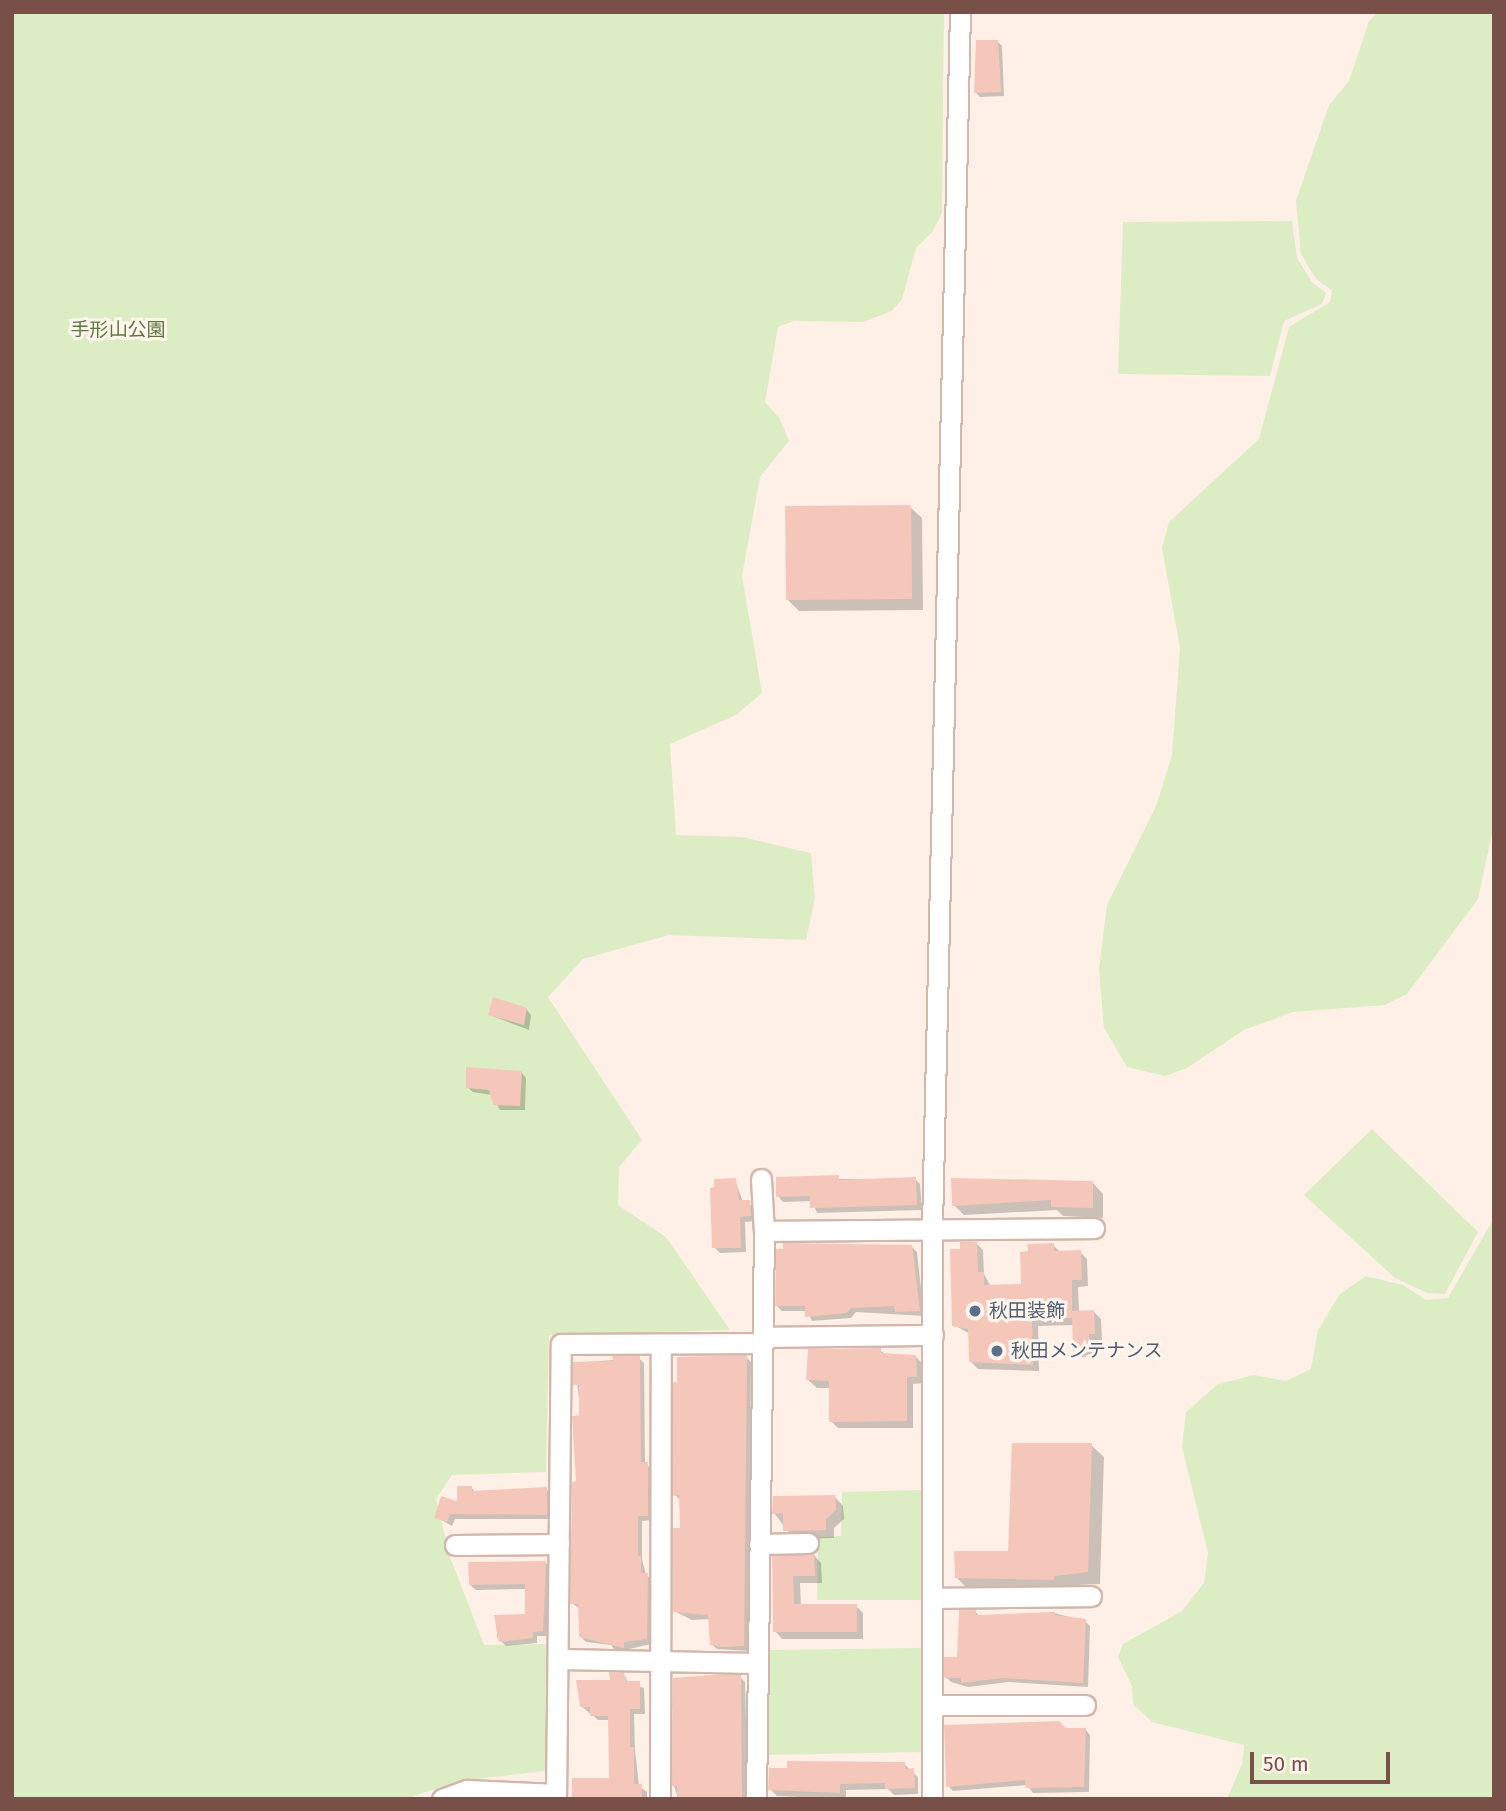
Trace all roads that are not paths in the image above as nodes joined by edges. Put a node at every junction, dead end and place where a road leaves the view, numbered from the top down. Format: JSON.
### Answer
{"nodes":[{"id":1,"x":960,"y":12,"type":"edge"},
{"id":2,"x":761,"y":1179,"type":"dead end"},
{"id":3,"x":932,"y":1226,"type":"junction"},
{"id":4,"x":1094,"y":1228,"type":"dead end"},
{"id":5,"x":764,"y":1232,"type":"junction"},
{"id":6,"x":933,"y":1335,"type":"junction"},
{"id":7,"x":764,"y":1340,"type":"junction"},
{"id":8,"x":661,"y":1346,"type":"junction"},
{"id":9,"x":808,"y":1543,"type":"dead end"},
{"id":10,"x":559,"y":1544,"type":"junction"},
{"id":11,"x":759,"y":1544,"type":"junction"},
{"id":12,"x":455,"y":1545,"type":"dead end"},
{"id":13,"x":1091,"y":1596,"type":"dead end"},
{"id":14,"x":934,"y":1598,"type":"junction"},
{"id":15,"x":559,"y":1659,"type":"junction"},
{"id":16,"x":659,"y":1662,"type":"junction"},
{"id":17,"x":757,"y":1664,"type":"junction"},
{"id":18,"x":933,"y":1705,"type":"junction"},
{"id":19,"x":1085,"y":1705,"type":"dead end"},
{"id":20,"x":556,"y":1796,"type":"edge"},
{"id":21,"x":444,"y":1798,"type":"edge"},
{"id":22,"x":660,"y":1799,"type":"edge"},
{"id":23,"x":756,"y":1799,"type":"edge"},
{"id":24,"x":932,"y":1799,"type":"edge"}],
"edges":[{"from":1,"to":3,"type":"street"},
{"from":2,"to":5,"type":"street"},
{"from":3,"to":4,"type":"street"},
{"from":3,"to":5,"type":"street"},
{"from":3,"to":6,"type":"street"},
{"from":5,"to":7,"type":"street"},
{"from":6,"to":7,"type":"street"},
{"from":6,"to":14,"type":"street"},
{"from":7,"to":8,"type":"street"},
{"from":7,"to":11,"type":"street"},
{"from":8,"to":10,"type":"street"},
{"from":8,"to":16,"type":"street"},
{"from":9,"to":11,"type":"street"},
{"from":10,"to":12,"type":"street"},
{"from":10,"to":15,"type":"street"},
{"from":11,"to":17,"type":"street"},
{"from":13,"to":14,"type":"street"},
{"from":14,"to":18,"type":"street"},
{"from":15,"to":16,"type":"street"},
{"from":15,"to":20,"type":"street"},
{"from":16,"to":17,"type":"street"},
{"from":16,"to":22,"type":"street"},
{"from":17,"to":23,"type":"street"},
{"from":18,"to":19,"type":"street"},
{"from":18,"to":24,"type":"street"},
{"from":20,"to":21,"type":"street"}]}
